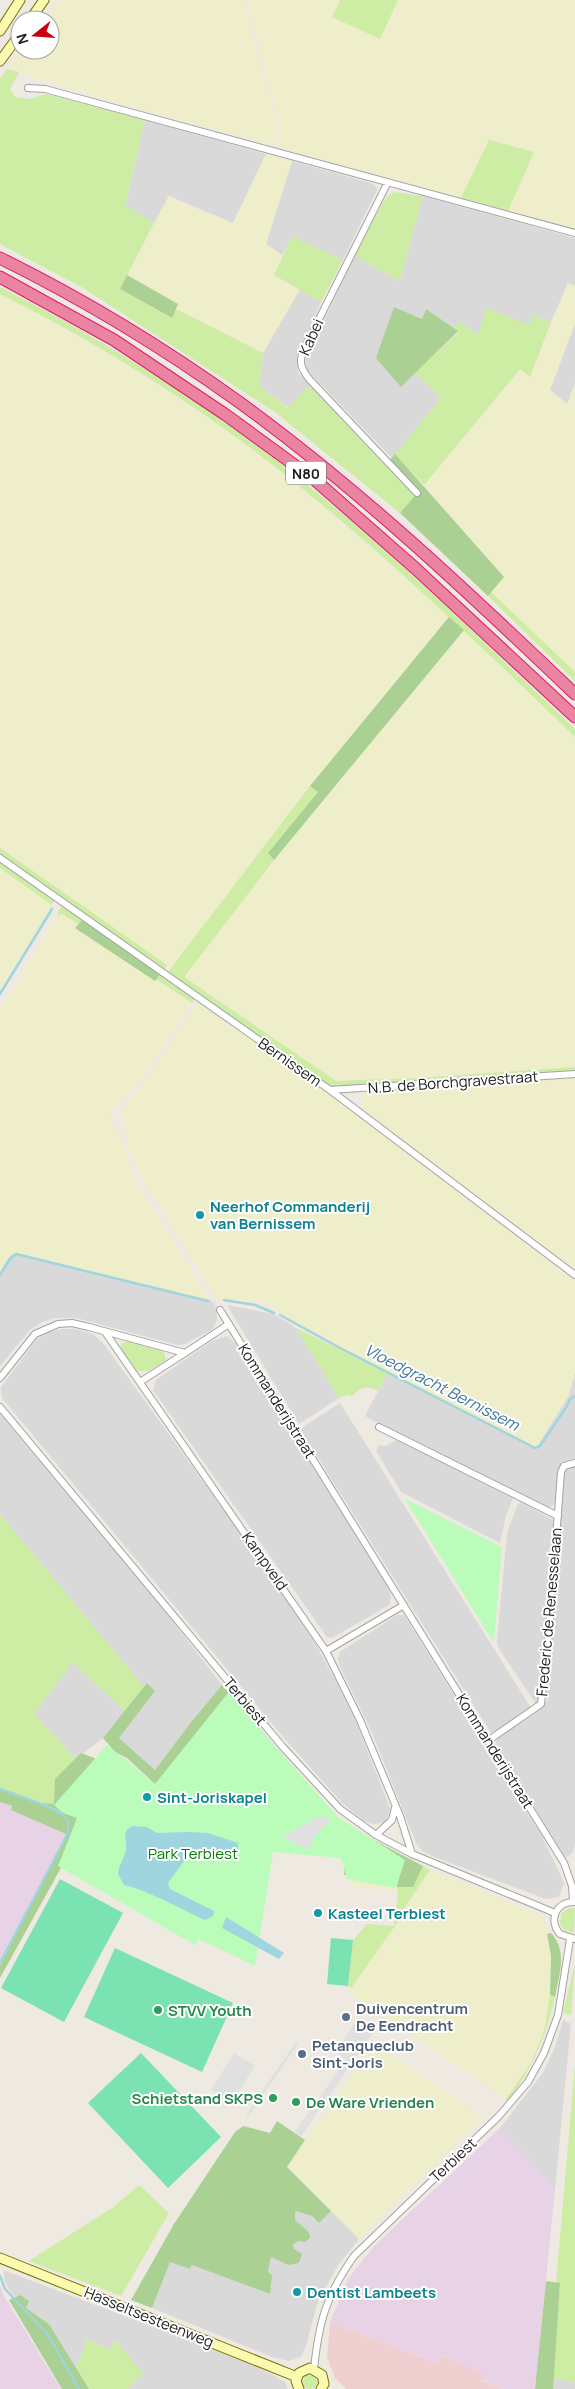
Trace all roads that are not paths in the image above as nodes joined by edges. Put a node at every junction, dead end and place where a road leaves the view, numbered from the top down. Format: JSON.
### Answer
{"nodes":[{"id":1,"x":20,"y":0,"type":"edge"},
{"id":2,"x":0,"y":31,"type":"edge"},
{"id":3,"x":10,"y":48,"type":"edge"},
{"id":4,"x":0,"y":62,"type":"edge"},
{"id":5,"x":28,"y":88,"type":"dead end"},
{"id":6,"x":388,"y":182,"type":"junction"},
{"id":7,"x":575,"y":233,"type":"edge"},
{"id":8,"x":0,"y":258,"type":"edge"},
{"id":9,"x":0,"y":277,"type":"edge"},
{"id":10,"x":417,"y":493,"type":"dead end"},
{"id":11,"x":575,"y":694,"type":"edge"},
{"id":12,"x":575,"y":717,"type":"edge"},
{"id":13,"x":0,"y":858,"type":"edge"},
{"id":14,"x":575,"y":1074,"type":"edge"},
{"id":15,"x":330,"y":1090,"type":"junction"},
{"id":16,"x":575,"y":1275,"type":"edge"},
{"id":17,"x":220,"y":1310,"type":"dead end"},
{"id":18,"x":229,"y":1324,"type":"junction"},
{"id":19,"x":104,"y":1332,"type":"junction"},
{"id":20,"x":185,"y":1353,"type":"junction"},
{"id":21,"x":0,"y":1378,"type":"edge"},
{"id":22,"x":140,"y":1382,"type":"junction"},
{"id":23,"x":0,"y":1407,"type":"edge"},
{"id":24,"x":379,"y":1427,"type":"dead end"},
{"id":25,"x":575,"y":1462,"type":"edge"},
{"id":26,"x":558,"y":1516,"type":"junction"},
{"id":27,"x":404,"y":1605,"type":"junction"},
{"id":28,"x":326,"y":1651,"type":"junction"},
{"id":29,"x":488,"y":1740,"type":"junction"},
{"id":30,"x":395,"y":1808,"type":"junction"},
{"id":31,"x":376,"y":1835,"type":"junction"},
{"id":32,"x":412,"y":1854,"type":"junction"},
{"id":33,"x":574,"y":1902,"type":"edge"},
{"id":34,"x":555,"y":1913,"type":"junction"},
{"id":35,"x":573,"y":1939,"type":"edge"},
{"id":36,"x":0,"y":2258,"type":"edge"},
{"id":37,"x":314,"y":2369,"type":"junction"},
{"id":38,"x":297,"y":2377,"type":"junction"},
{"id":39,"x":299,"y":2389,"type":"edge"},
{"id":40,"x":322,"y":2389,"type":"edge"}],
"edges":[{"from":1,"to":2,"type":"main road"},
{"from":3,"to":4,"type":"main road"},
{"from":5,"to":6,"type":"street"},
{"from":6,"to":7,"type":"street"},
{"from":6,"to":10,"type":"street","name":"Kabei"},
{"from":8,"to":11,"type":"highway","number":"N80"},
{"from":9,"to":12,"type":"highway","number":"N80"},
{"from":13,"to":15,"type":"street","name":"Bernissem"},
{"from":14,"to":15,"type":"street","name":"N.B. de Borchgravestraat"},
{"from":15,"to":16,"type":"street","name":"Bernissem"},
{"from":17,"to":18,"type":"street","name":"Kommanderijstraat"},
{"from":18,"to":20,"type":"street"},
{"from":18,"to":27,"type":"street","name":"Kommanderijstraat"},
{"from":19,"to":20,"type":"street"},
{"from":19,"to":21,"type":"street"},
{"from":19,"to":22,"type":"street","name":"Kampveld"},
{"from":20,"to":22,"type":"street"},
{"from":22,"to":28,"type":"street","name":"Kampveld"},
{"from":23,"to":31,"type":"street","name":"Terbiest"},
{"from":24,"to":26,"type":"street","name":"Frederic de Renesselaan"},
{"from":25,"to":26,"type":"street","name":"Frederic de Renesselaan"},
{"from":26,"to":29,"type":"street","name":"Frederic de Renesselaan"},
{"from":27,"to":28,"type":"street"},
{"from":27,"to":29,"type":"street","name":"Kommanderijstraat"},
{"from":28,"to":30,"type":"street","name":"Kampveld"},
{"from":29,"to":33,"type":"street","name":"Kommanderijstraat"},
{"from":30,"to":31,"type":"street"},
{"from":30,"to":32,"type":"street","name":"Kampveld"},
{"from":31,"to":32,"type":"street","name":"Terbiest"},
{"from":32,"to":34,"type":"street","name":"Terbiest"},
{"from":33,"to":34,"type":"street"},
{"from":34,"to":35,"type":"street"},
{"from":35,"to":37,"type":"street","name":"Terbiest"},
{"from":36,"to":38,"type":"main road","name":"Hasseltsesteenweg"},
{"from":37,"to":38,"type":"main road"},
{"from":37,"to":40,"type":"main road"},
{"from":38,"to":39,"type":"main road"}]}
